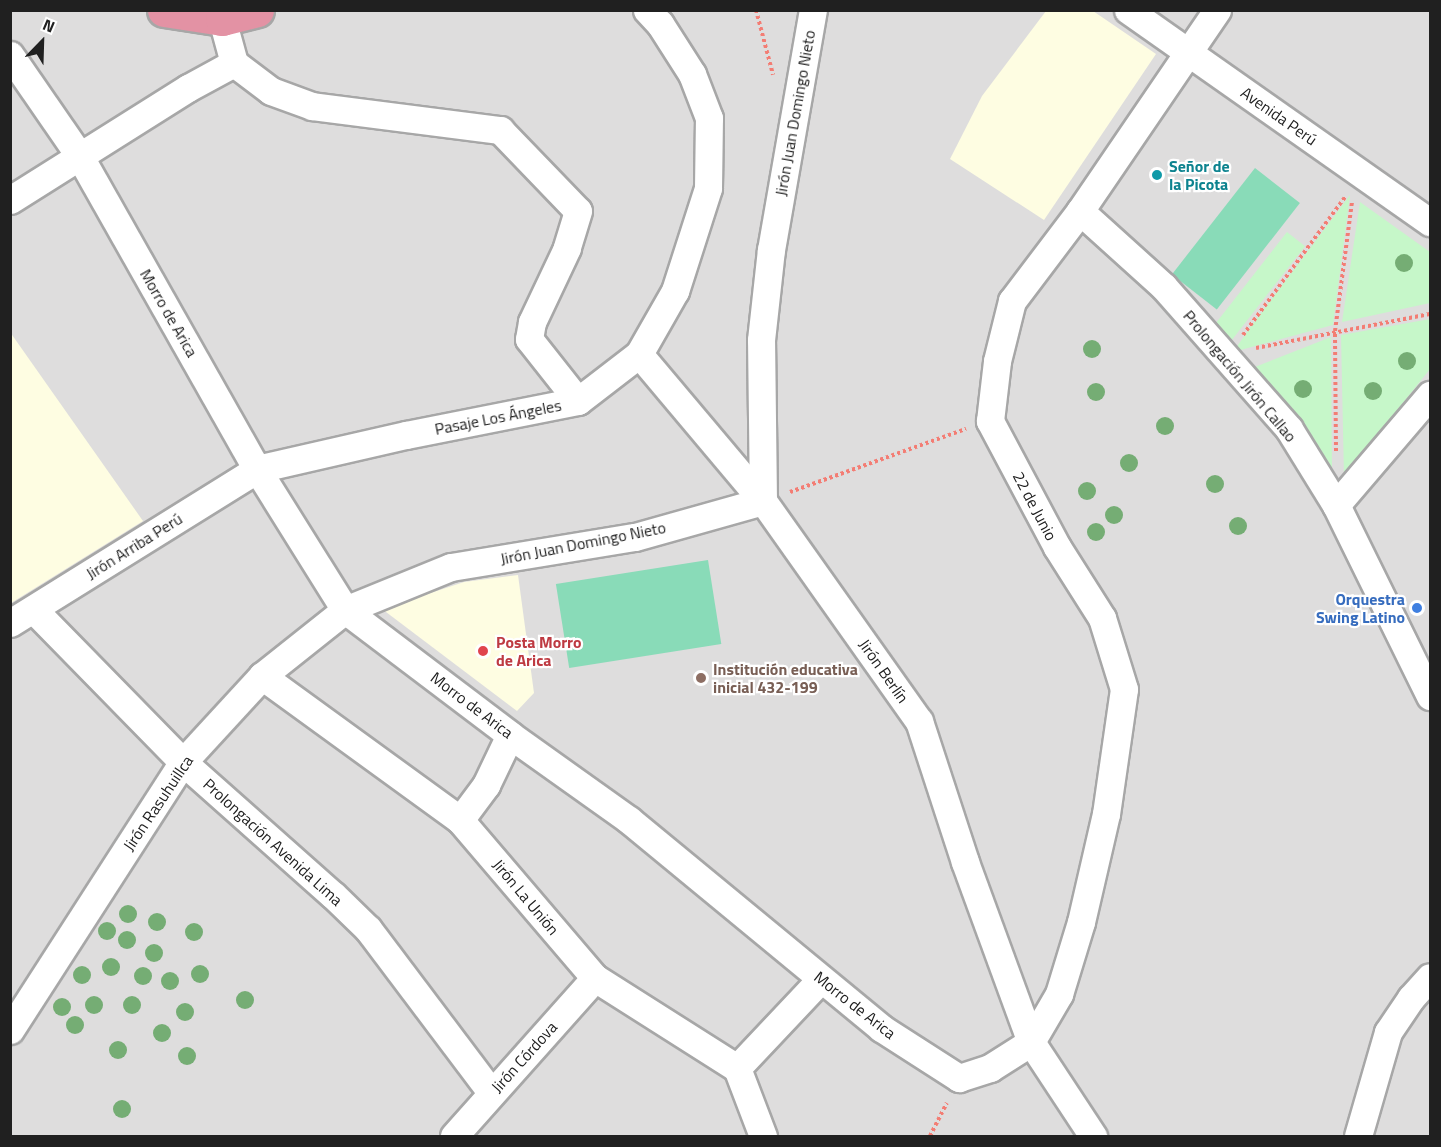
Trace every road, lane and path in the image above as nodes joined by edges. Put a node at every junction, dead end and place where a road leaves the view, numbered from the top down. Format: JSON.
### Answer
{"nodes":[{"id":1,"x":164,"y":10,"type":"edge"},
{"id":2,"x":257,"y":10,"type":"edge"},
{"id":3,"x":648,"y":10,"type":"edge"},
{"id":4,"x":813,"y":10,"type":"edge"},
{"id":5,"x":1128,"y":10,"type":"edge"},
{"id":6,"x":1217,"y":10,"type":"edge"},
{"id":7,"x":222,"y":19,"type":"junction"},
{"id":8,"x":1188,"y":52,"type":"junction"},
{"id":9,"x":10,"y":55,"type":"edge"},
{"id":10,"x":234,"y":63,"type":"junction"},
{"id":11,"x":79,"y":155,"type":"junction"},
{"id":12,"x":1347,"y":195,"type":"dead end"},
{"id":13,"x":1352,"y":197,"type":"dead end"},
{"id":14,"x":10,"y":200,"type":"edge"},
{"id":15,"x":1080,"y":211,"type":"junction"},
{"id":16,"x":1431,"y":222,"type":"edge"},
{"id":17,"x":1431,"y":314,"type":"edge"},
{"id":18,"x":1335,"y":331,"type":"junction"},
{"id":19,"x":1236,"y":345,"type":"dead end"},
{"id":20,"x":1250,"y":349,"type":"dead end"},
{"id":21,"x":639,"y":354,"type":"junction"},
{"id":22,"x":1431,"y":395,"type":"edge"},
{"id":23,"x":578,"y":401,"type":"junction"},
{"id":24,"x":990,"y":421,"type":"junction"},
{"id":25,"x":1336,"y":459,"type":"dead end"},
{"id":26,"x":257,"y":469,"type":"junction"},
{"id":27,"x":763,"y":501,"type":"junction"},
{"id":28,"x":1336,"y":505,"type":"junction"},
{"id":29,"x":34,"y":610,"type":"junction"},
{"id":30,"x":345,"y":610,"type":"junction"},
{"id":31,"x":10,"y":623,"type":"edge"},
{"id":32,"x":262,"y":676,"type":"junction"},
{"id":33,"x":1431,"y":696,"type":"edge"},
{"id":34,"x":510,"y":735,"type":"junction"},
{"id":35,"x":183,"y":762,"type":"junction"},
{"id":36,"x":460,"y":820,"type":"junction"},
{"id":37,"x":1431,"y":977,"type":"edge"},
{"id":38,"x":595,"y":978,"type":"junction"},
{"id":39,"x":821,"y":980,"type":"junction"},
{"id":40,"x":10,"y":1030,"type":"edge"},
{"id":41,"x":1031,"y":1042,"type":"junction"},
{"id":42,"x":737,"y":1068,"type":"junction"},
{"id":43,"x":959,"y":1078,"type":"junction"},
{"id":44,"x":492,"y":1092,"type":"junction"},
{"id":45,"x":454,"y":1137,"type":"edge"},
{"id":46,"x":763,"y":1137,"type":"edge"},
{"id":47,"x":930,"y":1137,"type":"edge"},
{"id":48,"x":1093,"y":1137,"type":"edge"},
{"id":49,"x":1358,"y":1137,"type":"edge"}],
"edges":[{"from":1,"to":7,"type":"highway"},
{"from":2,"to":7,"type":"highway"},
{"from":3,"to":21,"type":"street","name":"Pasaje Los Ángeles"},
{"from":4,"to":27,"type":"street","name":"Jirón Juan Domingo Nieto"},
{"from":5,"to":8,"type":"street","name":"Avenida Perú"},
{"from":6,"to":8,"type":"street"},
{"from":7,"to":10,"type":"street"},
{"from":8,"to":15,"type":"street"},
{"from":8,"to":16,"type":"street","name":"Avenida Perú"},
{"from":9,"to":11,"type":"street","name":"Morro de Arica"},
{"from":10,"to":11,"type":"street"},
{"from":10,"to":23,"type":"street"},
{"from":11,"to":14,"type":"street"},
{"from":11,"to":26,"type":"street","name":"Morro de Arica"},
{"from":12,"to":19,"type":"path"},
{"from":13,"to":18,"type":"path"},
{"from":15,"to":24,"type":"street"},
{"from":15,"to":28,"type":"street","name":"Prolongación Jirón Callao"},
{"from":17,"to":18,"type":"path"},
{"from":18,"to":20,"type":"path"},
{"from":18,"to":25,"type":"path"},
{"from":21,"to":23,"type":"street","name":"Pasaje Los Ángeles"},
{"from":21,"to":27,"type":"street","name":"Jirón Berlín"},
{"from":22,"to":28,"type":"street"},
{"from":23,"to":26,"type":"street","name":"Pasaje Los Ángeles"},
{"from":24,"to":27,"type":"path"},
{"from":24,"to":41,"type":"street","name":"22 de Junio"},
{"from":26,"to":29,"type":"street","name":"Jirón Arriba Perú"},
{"from":26,"to":30,"type":"street","name":"Morro de Arica"},
{"from":27,"to":30,"type":"street","name":"Jirón Juan Domingo Nieto"},
{"from":27,"to":41,"type":"street","name":"Jirón Berlín"},
{"from":28,"to":33,"type":"street","name":"Prolongación Jirón Callao"},
{"from":29,"to":31,"type":"street","name":"Jirón Arriba Perú"},
{"from":29,"to":35,"type":"street","name":"Prolongación Avenida Lima"},
{"from":30,"to":32,"type":"street","name":"Jirón Rasuhuillca"},
{"from":30,"to":34,"type":"street","name":"Morro de Arica"},
{"from":32,"to":35,"type":"street","name":"Jirón Rasuhuillca"},
{"from":32,"to":36,"type":"street","name":"Jirón La Unión"},
{"from":34,"to":36,"type":"street"},
{"from":34,"to":39,"type":"street","name":"Morro de Arica"},
{"from":35,"to":40,"type":"street","name":"Jirón Rasuhuillca"},
{"from":35,"to":44,"type":"street","name":"Prolongación Avenida Lima"},
{"from":36,"to":38,"type":"street","name":"Jirón La Unión"},
{"from":37,"to":49,"type":"street"},
{"from":38,"to":42,"type":"street","name":"Jirón La Unión"},
{"from":38,"to":44,"type":"street","name":"Jirón Córdova"},
{"from":39,"to":42,"type":"street"},
{"from":39,"to":43,"type":"street","name":"Morro de Arica"},
{"from":41,"to":43,"type":"street"},
{"from":41,"to":48,"type":"street"},
{"from":42,"to":46,"type":"street"},
{"from":43,"to":47,"type":"path"},
{"from":44,"to":45,"type":"street","name":"Jirón Córdova"}]}
